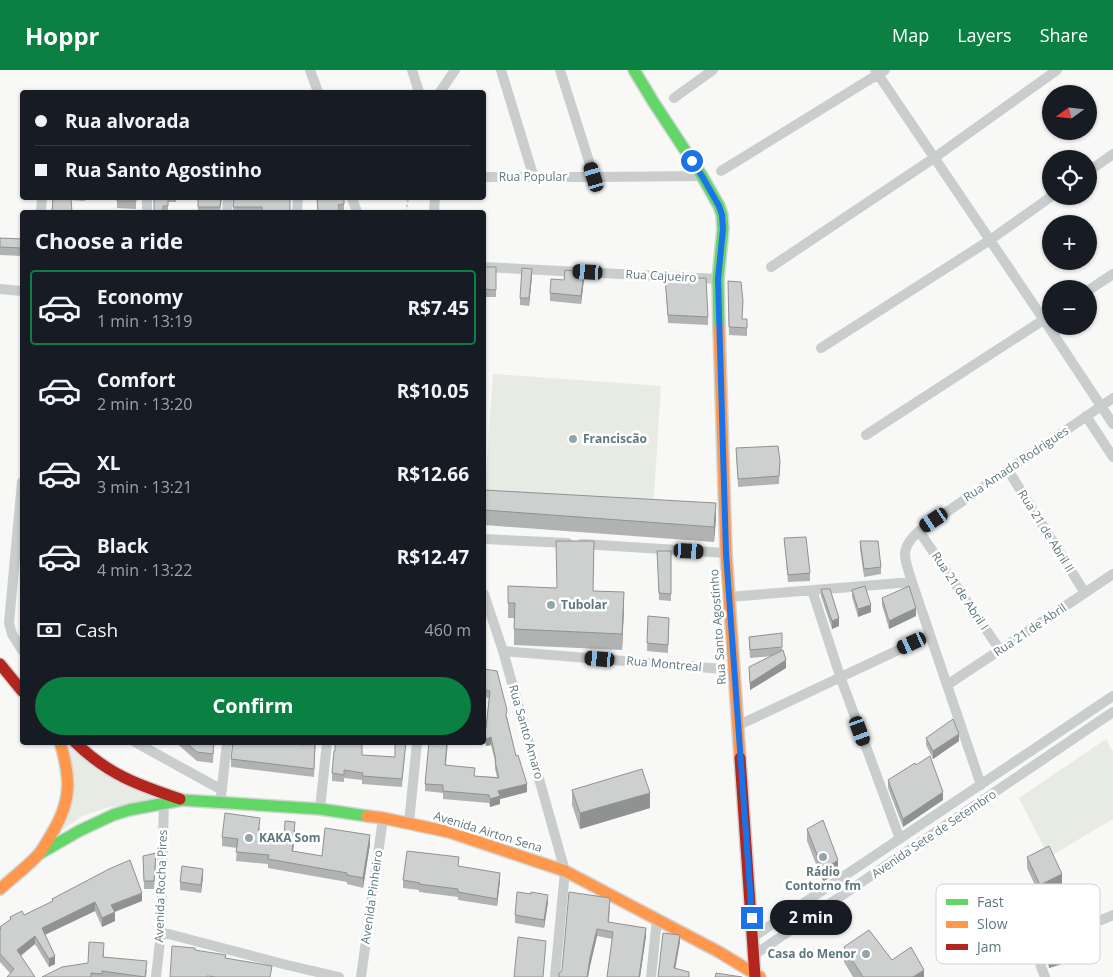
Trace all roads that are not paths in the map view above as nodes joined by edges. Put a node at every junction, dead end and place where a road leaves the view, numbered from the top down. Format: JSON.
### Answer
{"nodes":[{"id":1,"x":310,"y":70,"type":"edge"},
{"id":2,"x":412,"y":70,"type":"edge"},
{"id":3,"x":456,"y":70,"type":"edge"},
{"id":4,"x":501,"y":70,"type":"edge"},
{"id":5,"x":560,"y":70,"type":"edge"},
{"id":6,"x":634,"y":70,"type":"edge"},
{"id":7,"x":713,"y":70,"type":"edge"},
{"id":8,"x":1057,"y":70,"type":"edge"},
{"id":9,"x":879,"y":72,"type":"edge"},
{"id":10,"x":317,"y":90,"type":"edge"},
{"id":11,"x":418,"y":90,"type":"edge"},
{"id":12,"x":441,"y":90,"type":"edge"},
{"id":13,"x":674,"y":98,"type":"dead end"},
{"id":14,"x":1113,"y":154,"type":"edge"},
{"id":15,"x":934,"y":158,"type":"junction"},
{"id":16,"x":1097,"y":165,"type":"edge"},
{"id":17,"x":721,"y":171,"type":"dead end"},
{"id":18,"x":702,"y":176,"type":"junction"},
{"id":19,"x":486,"y":177,"type":"edge"},
{"id":20,"x":594,"y":177,"type":"junction"},
{"id":21,"x":534,"y":178,"type":"junction"},
{"id":22,"x":1042,"y":203,"type":"edge"},
{"id":23,"x":990,"y":240,"type":"junction"},
{"id":24,"x":486,"y":267,"type":"edge"},
{"id":25,"x":771,"y":267,"type":"dead end"},
{"id":26,"x":1113,"y":274,"type":"edge"},
{"id":27,"x":718,"y":279,"type":"junction"},
{"id":28,"x":1097,"y":285,"type":"edge"},
{"id":29,"x":0,"y":289,"type":"edge"},
{"id":30,"x":20,"y":291,"type":"edge"},
{"id":31,"x":1042,"y":309,"type":"edge"},
{"id":32,"x":1042,"y":321,"type":"edge"},
{"id":33,"x":1059,"y":335,"type":"edge"},
{"id":34,"x":821,"y":348,"type":"dead end"},
{"id":35,"x":1113,"y":398,"type":"edge"},
{"id":36,"x":1101,"y":406,"type":"junction"},
{"id":37,"x":1086,"y":416,"type":"junction"},
{"id":38,"x":1113,"y":424,"type":"edge"},
{"id":39,"x":866,"y":435,"type":"dead end"},
{"id":40,"x":1113,"y":457,"type":"edge"},
{"id":41,"x":1008,"y":470,"type":"junction"},
{"id":42,"x":20,"y":524,"type":"edge"},
{"id":43,"x":919,"y":531,"type":"junction"},
{"id":44,"x":486,"y":538,"type":"edge"},
{"id":45,"x":726,"y":553,"type":"junction"},
{"id":46,"x":1113,"y":574,"type":"edge"},
{"id":47,"x":912,"y":582,"type":"junction"},
{"id":48,"x":812,"y":590,"type":"junction"},
{"id":49,"x":1085,"y":593,"type":"junction"},
{"id":50,"x":729,"y":597,"type":"junction"},
{"id":51,"x":486,"y":600,"type":"edge"},
{"id":52,"x":930,"y":635,"type":"junction"},
{"id":53,"x":20,"y":647,"type":"edge"},
{"id":54,"x":1000,"y":650,"type":"junction"},
{"id":55,"x":503,"y":651,"type":"junction"},
{"id":56,"x":0,"y":664,"type":"edge"},
{"id":57,"x":735,"y":670,"type":"junction"},
{"id":58,"x":840,"y":676,"type":"junction"},
{"id":59,"x":947,"y":685,"type":"junction"},
{"id":60,"x":20,"y":689,"type":"edge"},
{"id":61,"x":1113,"y":696,"type":"edge"},
{"id":62,"x":1113,"y":712,"type":"edge"},
{"id":63,"x":739,"y":725,"type":"junction"},
{"id":64,"x":61,"y":745,"type":"edge"},
{"id":65,"x":78,"y":745,"type":"edge"},
{"id":66,"x":140,"y":745,"type":"edge"},
{"id":67,"x":227,"y":745,"type":"edge"},
{"id":68,"x":327,"y":745,"type":"edge"},
{"id":69,"x":417,"y":745,"type":"edge"},
{"id":70,"x":981,"y":785,"type":"junction"},
{"id":71,"x":222,"y":790,"type":"junction"},
{"id":72,"x":164,"y":799,"type":"junction"},
{"id":73,"x":220,"y":802,"type":"junction"},
{"id":74,"x":320,"y":809,"type":"junction"},
{"id":75,"x":383,"y":818,"type":"junction"},
{"id":76,"x":409,"y":823,"type":"junction"},
{"id":77,"x":900,"y":839,"type":"junction"},
{"id":78,"x":39,"y":854,"type":"junction"},
{"id":79,"x":565,"y":871,"type":"junction"},
{"id":80,"x":0,"y":889,"type":"edge"},
{"id":81,"x":1113,"y":915,"type":"edge"},
{"id":82,"x":657,"y":919,"type":"junction"},
{"id":83,"x":1100,"y":920,"type":"edge"},
{"id":84,"x":161,"y":932,"type":"junction"},
{"id":85,"x":753,"y":937,"type":"junction"},
{"id":86,"x":754,"y":956,"type":"junction"},
{"id":87,"x":1041,"y":964,"type":"edge"},
{"id":88,"x":287,"y":965,"type":"junction"},
{"id":89,"x":756,"y":976,"type":"edge"},
{"id":90,"x":156,"y":977,"type":"edge"},
{"id":91,"x":285,"y":977,"type":"edge"},
{"id":92,"x":339,"y":977,"type":"edge"},
{"id":93,"x":361,"y":977,"type":"edge"},
{"id":94,"x":554,"y":977,"type":"edge"},
{"id":95,"x":650,"y":977,"type":"edge"},
{"id":96,"x":1045,"y":977,"type":"edge"}],
"edges":[{"from":1,"to":10,"type":"street"},
{"from":2,"to":11,"type":"street"},
{"from":3,"to":12,"type":"street"},
{"from":4,"to":21,"type":"street"},
{"from":5,"to":20,"type":"street"},
{"from":6,"to":18,"type":"main road","name":"Rua Santo Agostinho"},
{"from":7,"to":13,"type":"street"},
{"from":8,"to":15,"type":"street"},
{"from":9,"to":15,"type":"street"},
{"from":9,"to":17,"type":"street"},
{"from":14,"to":16,"type":"street"},
{"from":15,"to":23,"type":"street"},
{"from":15,"to":25,"type":"street"},
{"from":18,"to":20,"type":"street","name":"Rua Popular"},
{"from":18,"to":27,"type":"main road","name":"Rua Santo Agostinho"},
{"from":19,"to":21,"type":"street","name":"Rua Popular"},
{"from":20,"to":21,"type":"street","name":"Rua Popular"},
{"from":22,"to":23,"type":"street"},
{"from":23,"to":31,"type":"street"},
{"from":23,"to":34,"type":"street"},
{"from":24,"to":27,"type":"street","name":"Rua Cajueiro"},
{"from":26,"to":28,"type":"street"},
{"from":27,"to":45,"type":"main road","name":"Rua Santo Agostinho"},
{"from":29,"to":30,"type":"street"},
{"from":32,"to":39,"type":"street"},
{"from":33,"to":36,"type":"street"},
{"from":35,"to":36,"type":"street","name":"Rua Amado Rodrigues"},
{"from":36,"to":37,"type":"street","name":"Rua Amado Rodrigues"},
{"from":36,"to":38,"type":"street"},
{"from":37,"to":40,"type":"street"},
{"from":37,"to":41,"type":"street","name":"Rua Amado Rodrigues"},
{"from":41,"to":43,"type":"street","name":"Rua Amado Rodrigues"},
{"from":41,"to":49,"type":"street","name":"Rua 21 de Abril II"},
{"from":42,"to":53,"type":"street"},
{"from":43,"to":47,"type":"street","name":"Rua Amado Rodrigues"},
{"from":43,"to":54,"type":"street","name":"Rua 21 de Abril I"},
{"from":44,"to":45,"type":"street"},
{"from":45,"to":50,"type":"main road","name":"Rua Santo Agostinho"},
{"from":46,"to":49,"type":"street","name":"Rua 21 de Abril"},
{"from":47,"to":48,"type":"street"},
{"from":47,"to":52,"type":"street"},
{"from":48,"to":50,"type":"street"},
{"from":48,"to":58,"type":"street"},
{"from":49,"to":54,"type":"street","name":"Rua 21 de Abril"},
{"from":50,"to":57,"type":"main road","name":"Rua Santo Agostinho"},
{"from":51,"to":55,"type":"street","name":"Rua Santo Amaro"},
{"from":52,"to":58,"type":"street"},
{"from":52,"to":59,"type":"street"},
{"from":54,"to":59,"type":"street","name":"Rua 21 de Abril"},
{"from":55,"to":57,"type":"street","name":"Rua Montreal"},
{"from":55,"to":79,"type":"street","name":"Rua Santo Amaro"},
{"from":56,"to":60,"type":"main road"},
{"from":57,"to":63,"type":"main road","name":"Rua Santo Agostinho"},
{"from":58,"to":63,"type":"street"},
{"from":58,"to":77,"type":"street"},
{"from":59,"to":70,"type":"street"},
{"from":61,"to":70,"type":"street","name":"Avenida Sete de Setembro"},
{"from":62,"to":86,"type":"street","name":"Avenida Sete de Setembro"},
{"from":63,"to":85,"type":"main road","name":"Rua Santo Agostinho"},
{"from":64,"to":78,"type":"main road"},
{"from":65,"to":72,"type":"main road","name":"Avenida Airton Sena"},
{"from":66,"to":71,"type":"street"},
{"from":67,"to":71,"type":"street"},
{"from":68,"to":74,"type":"street"},
{"from":69,"to":76,"type":"street"},
{"from":70,"to":77,"type":"street","name":"Avenida Sete de Setembro"},
{"from":71,"to":73,"type":"street"},
{"from":72,"to":73,"type":"main road","name":"Avenida Airton Sena"},
{"from":72,"to":78,"type":"main road","name":"Avenida Airton Sena"},
{"from":72,"to":84,"type":"street","name":"Avenida Rocha Pires"},
{"from":73,"to":74,"type":"main road","name":"Avenida Airton Sena"},
{"from":74,"to":75,"type":"main road","name":"Avenida Airton Sena"},
{"from":75,"to":76,"type":"main road","name":"Avenida Airton Sena"},
{"from":75,"to":93,"type":"street","name":"Avenida Pinheiro"},
{"from":76,"to":79,"type":"main road","name":"Avenida Airton Sena"},
{"from":77,"to":85,"type":"street","name":"Avenida Sete de Setembro"},
{"from":78,"to":80,"type":"main road"},
{"from":79,"to":82,"type":"main road","name":"Avenida Airton Sena"},
{"from":79,"to":94,"type":"street"},
{"from":81,"to":83,"type":"street"},
{"from":82,"to":89,"type":"main road","name":"Avenida Airton Sena"},
{"from":82,"to":95,"type":"street"},
{"from":84,"to":88,"type":"street"},
{"from":84,"to":90,"type":"street","name":"Avenida Rocha Pires"},
{"from":85,"to":86,"type":"main road","name":"Rua Santo Agostinho"},
{"from":86,"to":89,"type":"main road","name":"Rua Santo Agostinho"},
{"from":87,"to":96,"type":"street"},
{"from":88,"to":91,"type":"street"},
{"from":88,"to":92,"type":"street"}]}
